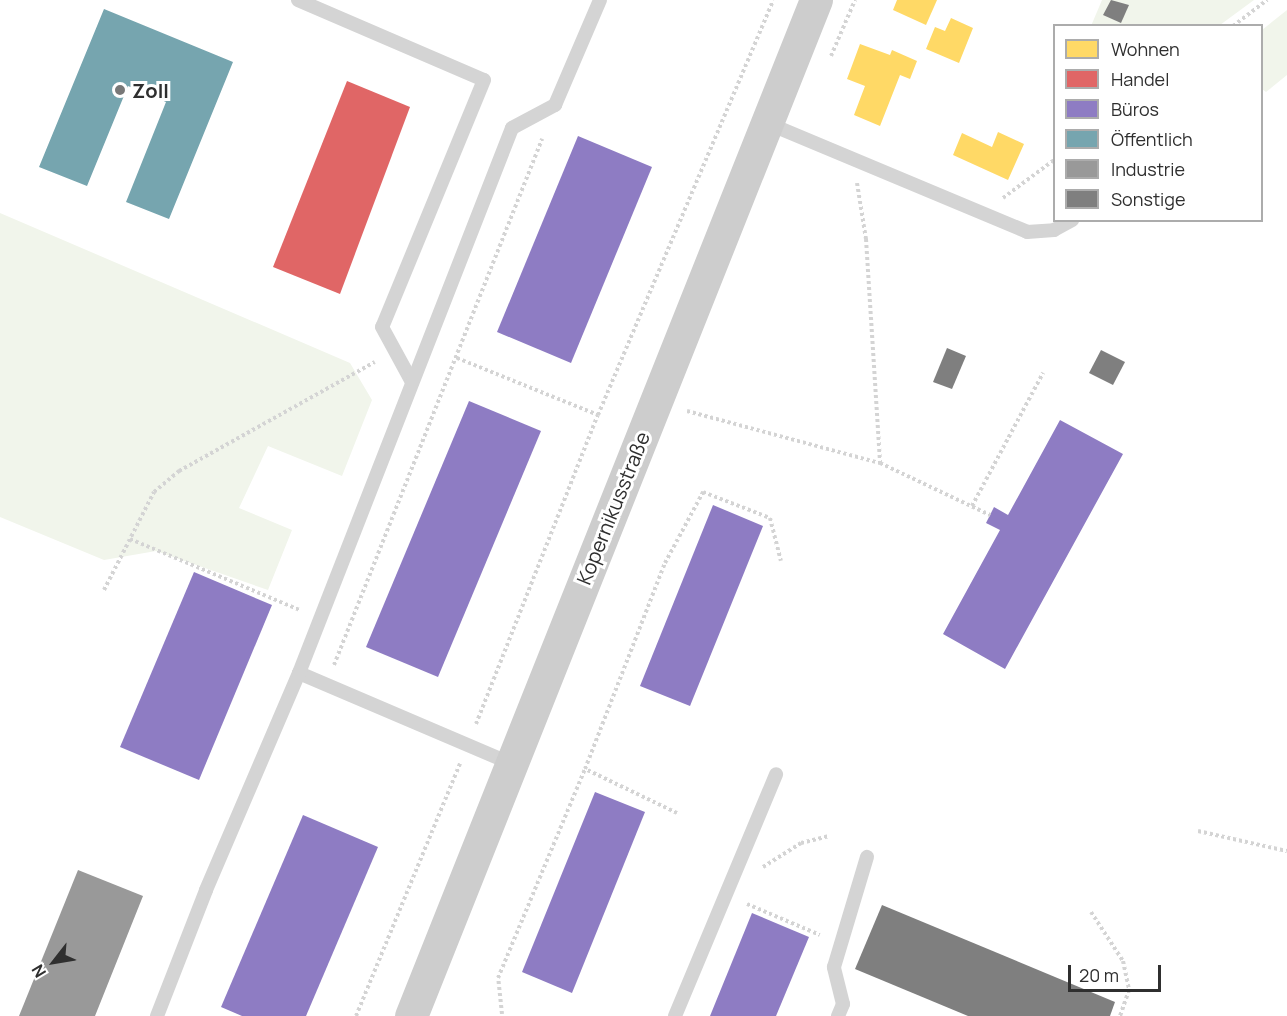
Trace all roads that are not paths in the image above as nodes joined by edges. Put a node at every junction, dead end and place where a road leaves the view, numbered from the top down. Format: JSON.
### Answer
{"nodes":[{"id":1,"x":298,"y":0,"type":"edge"},
{"id":2,"x":600,"y":0,"type":"edge"},
{"id":3,"x":816,"y":0,"type":"edge"},
{"id":4,"x":767,"y":123,"type":"junction"},
{"id":5,"x":1068,"y":222,"type":"edge"},
{"id":6,"x":412,"y":382,"type":"junction"},
{"id":7,"x":299,"y":673,"type":"junction"},
{"id":8,"x":510,"y":763,"type":"junction"},
{"id":9,"x":776,"y":774,"type":"dead end"},
{"id":10,"x":867,"y":857,"type":"dead end"},
{"id":11,"x":158,"y":1016,"type":"edge"},
{"id":12,"x":411,"y":1016,"type":"edge"},
{"id":13,"x":675,"y":1016,"type":"edge"},
{"id":14,"x":838,"y":1016,"type":"edge"}],
"edges":[{"from":1,"to":6,"type":"lane"},
{"from":2,"to":6,"type":"lane"},
{"from":3,"to":4,"type":"main road","name":"Kopernikusstraße"},
{"from":4,"to":5,"type":"lane"},
{"from":4,"to":8,"type":"main road","name":"Kopernikusstraße"},
{"from":6,"to":7,"type":"lane"},
{"from":7,"to":8,"type":"lane"},
{"from":7,"to":11,"type":"lane"},
{"from":8,"to":12,"type":"main road","name":"Kopernikusstraße"},
{"from":9,"to":13,"type":"lane"},
{"from":10,"to":14,"type":"lane"}]}
